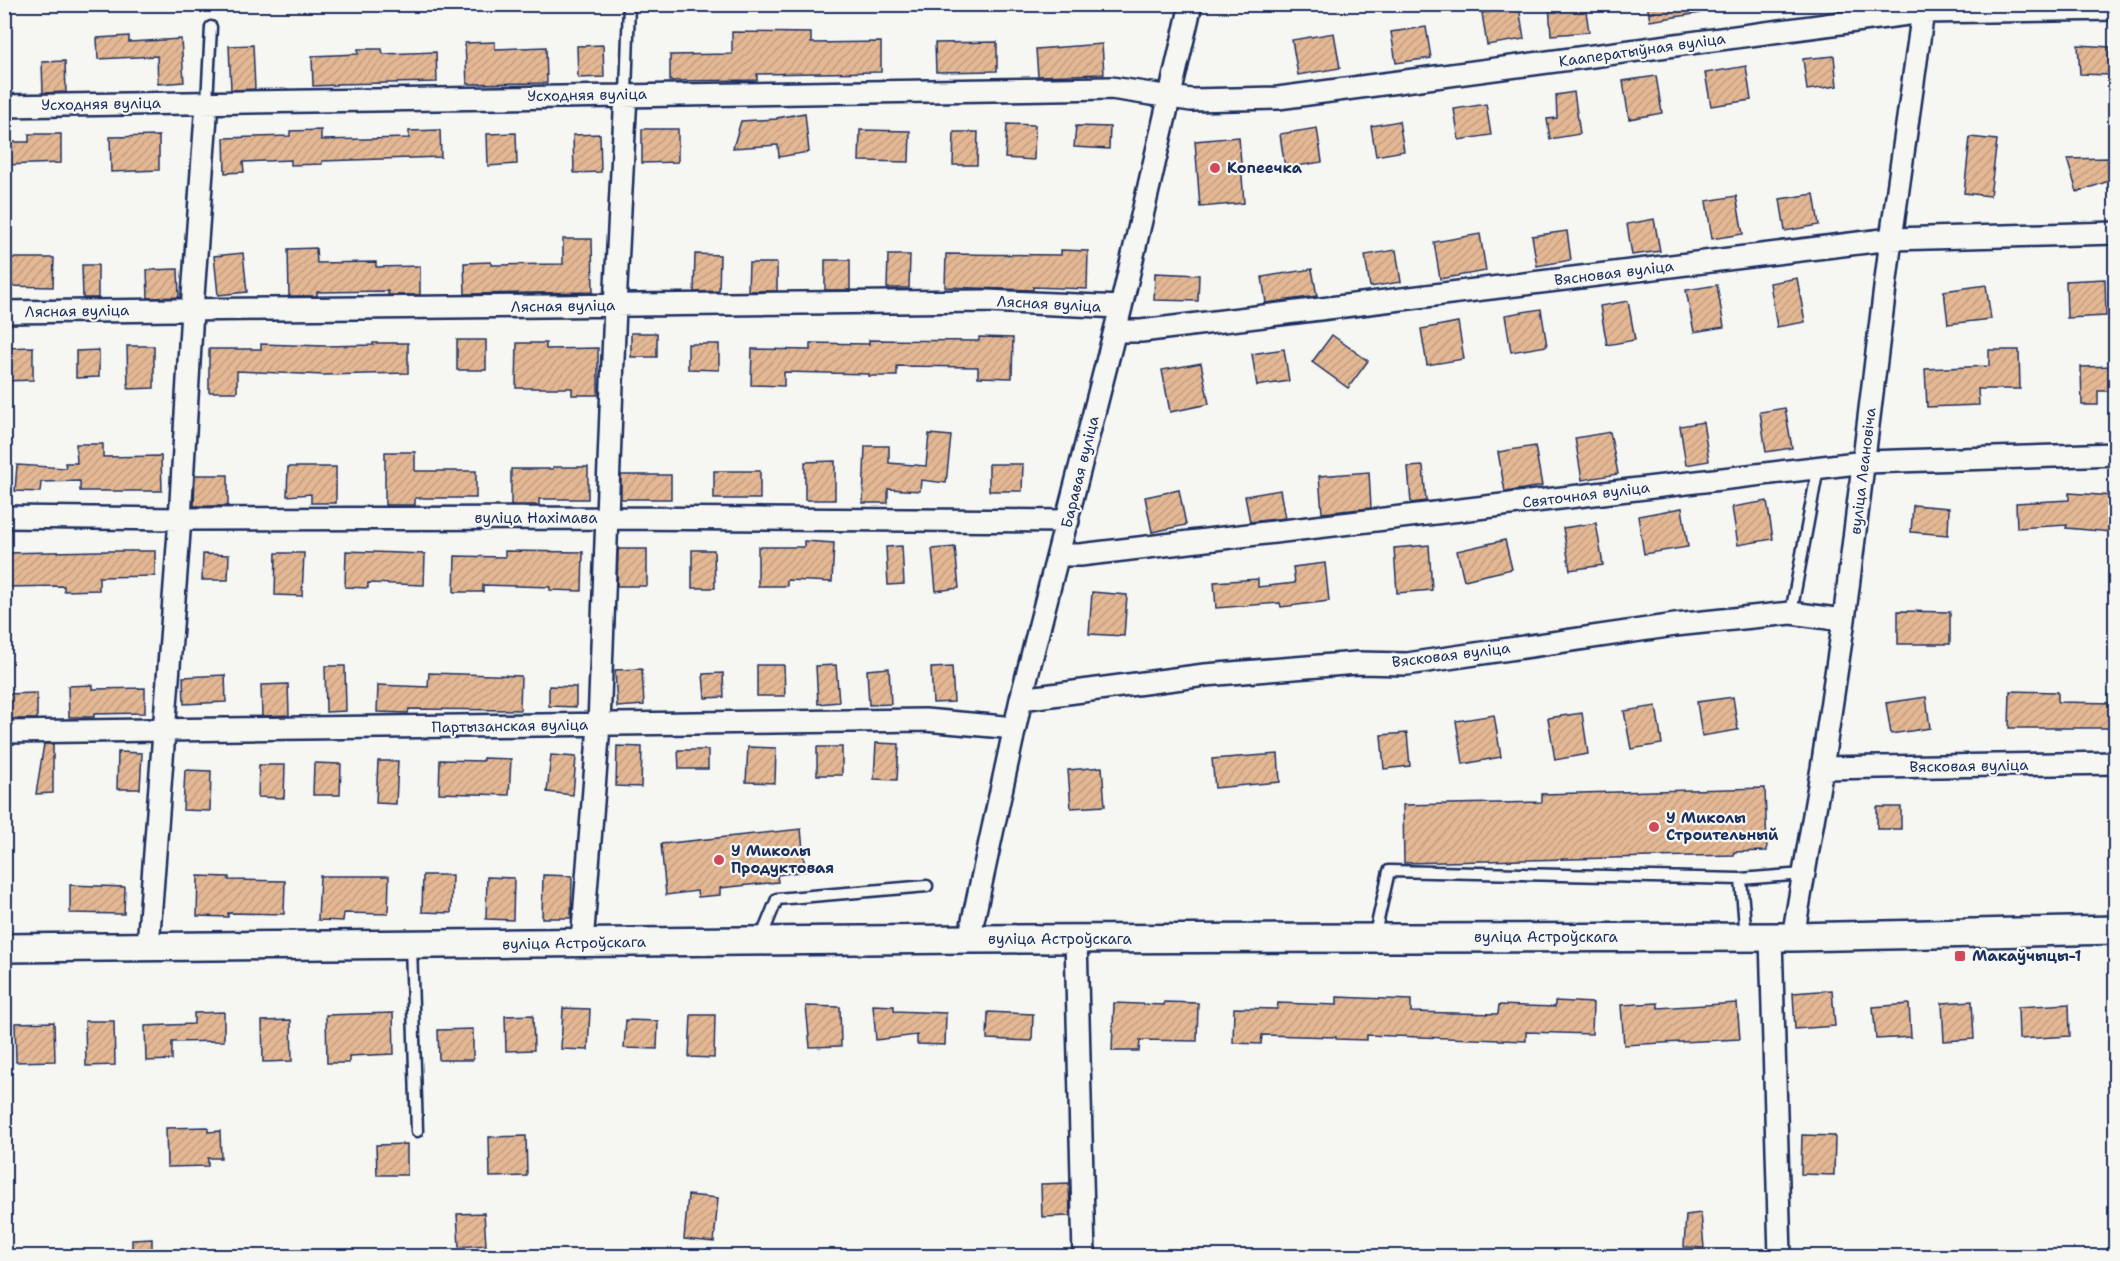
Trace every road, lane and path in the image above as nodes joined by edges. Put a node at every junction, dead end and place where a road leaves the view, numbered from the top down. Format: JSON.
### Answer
{"nodes":[{"id":1,"x":629,"y":4,"type":"edge"},
{"id":2,"x":1191,"y":4,"type":"edge"},
{"id":3,"x":1924,"y":8,"type":"edge"},
{"id":4,"x":2115,"y":9,"type":"edge"},
{"id":5,"x":211,"y":27,"type":"dead end"},
{"id":6,"x":626,"y":94,"type":"junction"},
{"id":7,"x":1169,"y":97,"type":"junction"},
{"id":8,"x":207,"y":102,"type":"junction"},
{"id":9,"x":4,"y":106,"type":"edge"},
{"id":10,"x":2115,"y":233,"type":"edge"},
{"id":11,"x":1891,"y":239,"type":"junction"},
{"id":12,"x":615,"y":306,"type":"junction"},
{"id":13,"x":1122,"y":307,"type":"junction"},
{"id":14,"x":192,"y":310,"type":"junction"},
{"id":15,"x":4,"y":312,"type":"edge"},
{"id":16,"x":1115,"y":331,"type":"junction"},
{"id":17,"x":2115,"y":454,"type":"edge"},
{"id":18,"x":1865,"y":462,"type":"junction"},
{"id":19,"x":1818,"y":468,"type":"junction"},
{"id":20,"x":4,"y":517,"type":"edge"},
{"id":21,"x":609,"y":518,"type":"junction"},
{"id":22,"x":180,"y":519,"type":"junction"},
{"id":23,"x":1068,"y":521,"type":"junction"},
{"id":24,"x":1059,"y":555,"type":"junction"},
{"id":25,"x":1791,"y":613,"type":"junction"},
{"id":26,"x":1844,"y":620,"type":"junction"},
{"id":27,"x":1021,"y":699,"type":"junction"},
{"id":28,"x":599,"y":725,"type":"junction"},
{"id":29,"x":1015,"y":728,"type":"junction"},
{"id":30,"x":164,"y":731,"type":"junction"},
{"id":31,"x":4,"y":732,"type":"edge"},
{"id":32,"x":2115,"y":763,"type":"edge"},
{"id":33,"x":1822,"y":768,"type":"junction"},
{"id":34,"x":1804,"y":874,"type":"junction"},
{"id":35,"x":1741,"y":879,"type":"junction"},
{"id":36,"x":927,"y":886,"type":"dead end"},
{"id":37,"x":2115,"y":930,"type":"edge"},
{"id":38,"x":1770,"y":937,"type":"junction"},
{"id":39,"x":1374,"y":938,"type":"junction"},
{"id":40,"x":969,"y":939,"type":"junction"},
{"id":41,"x":1076,"y":939,"type":"junction"},
{"id":42,"x":760,"y":941,"type":"junction"},
{"id":43,"x":582,"y":943,"type":"junction"},
{"id":44,"x":411,"y":945,"type":"junction"},
{"id":45,"x":148,"y":946,"type":"junction"},
{"id":46,"x":4,"y":948,"type":"edge"},
{"id":47,"x":417,"y":1131,"type":"dead end"},
{"id":48,"x":1084,"y":1257,"type":"edge"},
{"id":49,"x":1780,"y":1257,"type":"edge"}],
"edges":[{"from":1,"to":6,"type":"lane"},
{"from":2,"to":7,"type":"street","name":"Баравая вуліца"},
{"from":3,"to":4,"type":"street","name":"Кааператыўная вуліца"},
{"from":3,"to":7,"type":"street","name":"Кааператыўная вуліца"},
{"from":3,"to":11,"type":"street","name":"вуліца Леановіча"},
{"from":5,"to":8,"type":"lane"},
{"from":6,"to":7,"type":"street","name":"Усходняя вуліца"},
{"from":6,"to":8,"type":"street","name":"Усходняя вуліца"},
{"from":6,"to":12,"type":"street"},
{"from":7,"to":13,"type":"street","name":"Баравая вуліца"},
{"from":8,"to":9,"type":"street","name":"Усходняя вуліца"},
{"from":8,"to":14,"type":"street"},
{"from":10,"to":11,"type":"street","name":"Вясновая вуліца"},
{"from":11,"to":16,"type":"street","name":"Вясновая вуліца"},
{"from":11,"to":18,"type":"street","name":"вуліца Леановіча"},
{"from":12,"to":13,"type":"street","name":"Лясная вуліца"},
{"from":12,"to":14,"type":"street","name":"Лясная вуліца"},
{"from":12,"to":21,"type":"street"},
{"from":13,"to":16,"type":"street","name":"Баравая вуліца"},
{"from":14,"to":15,"type":"street","name":"Лясная вуліца"},
{"from":14,"to":22,"type":"street"},
{"from":16,"to":23,"type":"street","name":"Баравая вуліца"},
{"from":17,"to":18,"type":"street","name":"Святочная вуліца"},
{"from":18,"to":19,"type":"street","name":"Святочная вуліца"},
{"from":18,"to":26,"type":"street","name":"вуліца Леановіча"},
{"from":19,"to":24,"type":"street","name":"Святочная вуліца"},
{"from":19,"to":25,"type":"lane"},
{"from":20,"to":22,"type":"street","name":"вуліца Нахімава"},
{"from":21,"to":22,"type":"street","name":"вуліца Нахімава"},
{"from":21,"to":23,"type":"street","name":"вуліца Нахімава"},
{"from":21,"to":28,"type":"street"},
{"from":22,"to":30,"type":"street"},
{"from":23,"to":24,"type":"street","name":"Баравая вуліца"},
{"from":24,"to":27,"type":"street","name":"Баравая вуліца"},
{"from":25,"to":26,"type":"street","name":"Вясковая вуліца"},
{"from":25,"to":27,"type":"street","name":"Вясковая вуліца"},
{"from":26,"to":33,"type":"street","name":"вуліца Леановіча"},
{"from":27,"to":29,"type":"street","name":"Баравая вуліца"},
{"from":28,"to":29,"type":"street","name":"Партызанская вуліца"},
{"from":28,"to":30,"type":"street","name":"Партызанская вуліца"},
{"from":28,"to":43,"type":"street"},
{"from":29,"to":40,"type":"street","name":"Баравая вуліца"},
{"from":30,"to":31,"type":"street","name":"Партызанская вуліца"},
{"from":30,"to":45,"type":"street"},
{"from":32,"to":33,"type":"street","name":"Вясковая вуліца"},
{"from":33,"to":34,"type":"street","name":"вуліца Леановіча"},
{"from":34,"to":35,"type":"lane"},
{"from":34,"to":38,"type":"street","name":"вуліца Леановіча"},
{"from":35,"to":38,"type":"lane"},
{"from":35,"to":39,"type":"lane"},
{"from":36,"to":42,"type":"lane"},
{"from":37,"to":38,"type":"street","name":"вуліца Астроўскага"},
{"from":38,"to":39,"type":"street","name":"вуліца Астроўскага"},
{"from":38,"to":49,"type":"street","name":"вуліца Леановіча"},
{"from":39,"to":41,"type":"street","name":"вуліца Астроўскага"},
{"from":40,"to":41,"type":"street","name":"вуліца Астроўскага"},
{"from":40,"to":42,"type":"street","name":"вуліца Астроўскага"},
{"from":41,"to":48,"type":"street"},
{"from":42,"to":43,"type":"street","name":"вуліца Астроўскага"},
{"from":43,"to":44,"type":"street","name":"вуліца Астроўскага"},
{"from":44,"to":45,"type":"street","name":"вуліца Астроўскага"},
{"from":44,"to":47,"type":"lane"},
{"from":45,"to":46,"type":"street","name":"вуліца Астроўскага"}]}
